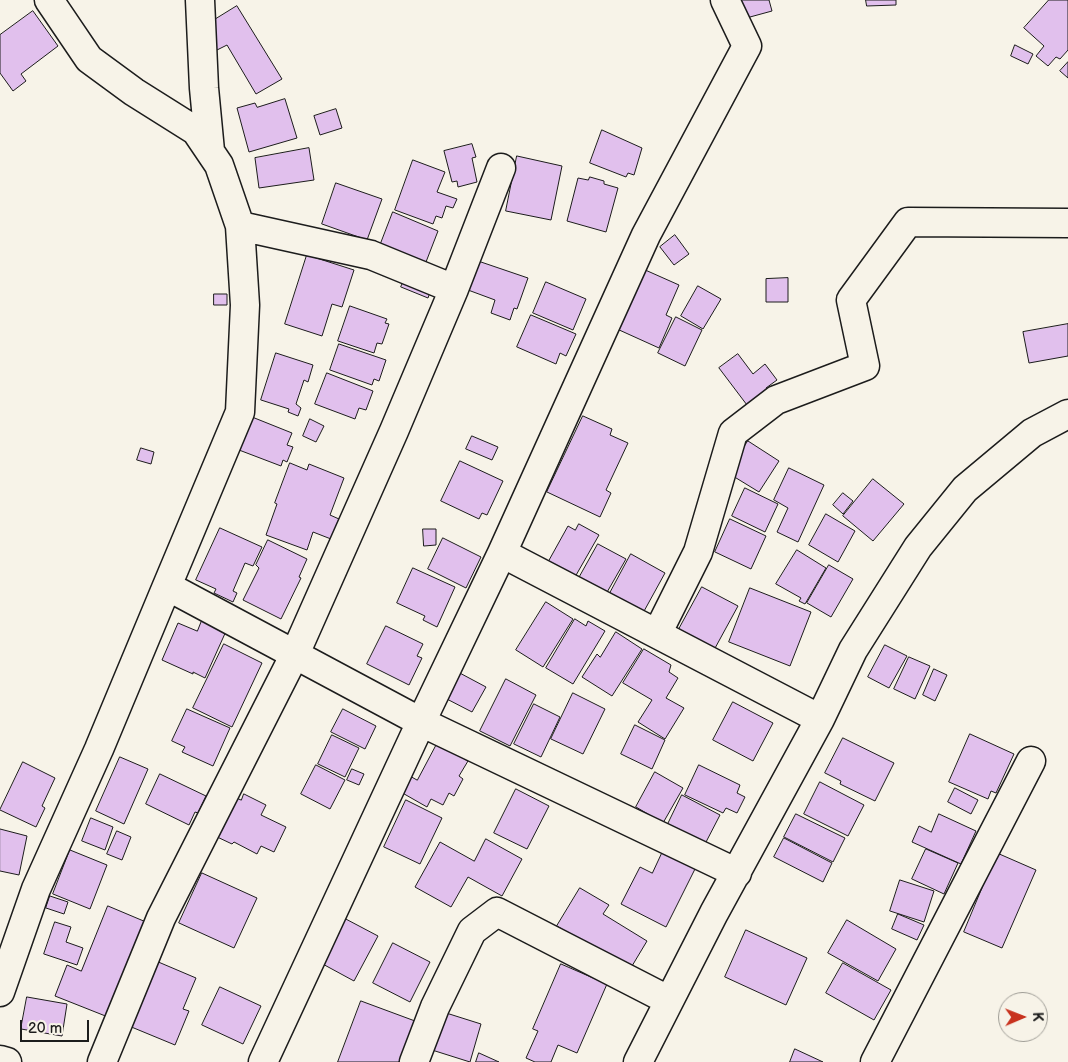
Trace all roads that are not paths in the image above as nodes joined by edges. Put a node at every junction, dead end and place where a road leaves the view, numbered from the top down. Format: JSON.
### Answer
{"nodes":[{"id":1,"x":49,"y":0,"type":"edge"},
{"id":2,"x":200,"y":0,"type":"edge"},
{"id":3,"x":725,"y":0,"type":"edge"},
{"id":4,"x":210,"y":151,"type":"junction"},
{"id":5,"x":501,"y":168,"type":"dead end"},
{"id":6,"x":1068,"y":223,"type":"edge"},
{"id":7,"x":240,"y":226,"type":"junction"},
{"id":8,"x":454,"y":289,"type":"junction"},
{"id":9,"x":1068,"y":414,"type":"edge"},
{"id":10,"x":502,"y":553,"type":"junction"},
{"id":11,"x":167,"y":586,"type":"junction"},
{"id":12,"x":658,"y":634,"type":"junction"},
{"id":13,"x":295,"y":654,"type":"junction"},
{"id":14,"x":820,"y":719,"type":"junction"},
{"id":15,"x":420,"y":722,"type":"junction"},
{"id":16,"x":1031,"y":761,"type":"dead end"},
{"id":17,"x":737,"y":873,"type":"junction"},
{"id":18,"x":0,"y":992,"type":"edge"},
{"id":19,"x":668,"y":1000,"type":"junction"},
{"id":20,"x":0,"y":1060,"type":"edge"},
{"id":21,"x":7,"y":1062,"type":"edge"},
{"id":22,"x":102,"y":1062,"type":"edge"},
{"id":23,"x":263,"y":1062,"type":"edge"},
{"id":24,"x":414,"y":1062,"type":"edge"},
{"id":25,"x":638,"y":1062,"type":"edge"},
{"id":26,"x":875,"y":1062,"type":"edge"}],
"edges":[{"from":1,"to":4,"type":"street"},
{"from":2,"to":4,"type":"street"},
{"from":3,"to":10,"type":"street"},
{"from":4,"to":7,"type":"street"},
{"from":5,"to":8,"type":"street"},
{"from":6,"to":12,"type":"street"},
{"from":7,"to":8,"type":"street"},
{"from":7,"to":11,"type":"street"},
{"from":8,"to":13,"type":"street"},
{"from":9,"to":14,"type":"street"},
{"from":10,"to":12,"type":"street"},
{"from":10,"to":15,"type":"street"},
{"from":11,"to":13,"type":"street"},
{"from":11,"to":18,"type":"street"},
{"from":12,"to":14,"type":"street"},
{"from":13,"to":15,"type":"street"},
{"from":13,"to":22,"type":"street"},
{"from":14,"to":17,"type":"street"},
{"from":15,"to":17,"type":"street"},
{"from":15,"to":23,"type":"street"},
{"from":16,"to":26,"type":"street"},
{"from":17,"to":19,"type":"street"},
{"from":19,"to":24,"type":"street"},
{"from":19,"to":25,"type":"street"},
{"from":20,"to":21,"type":"street"}]}
